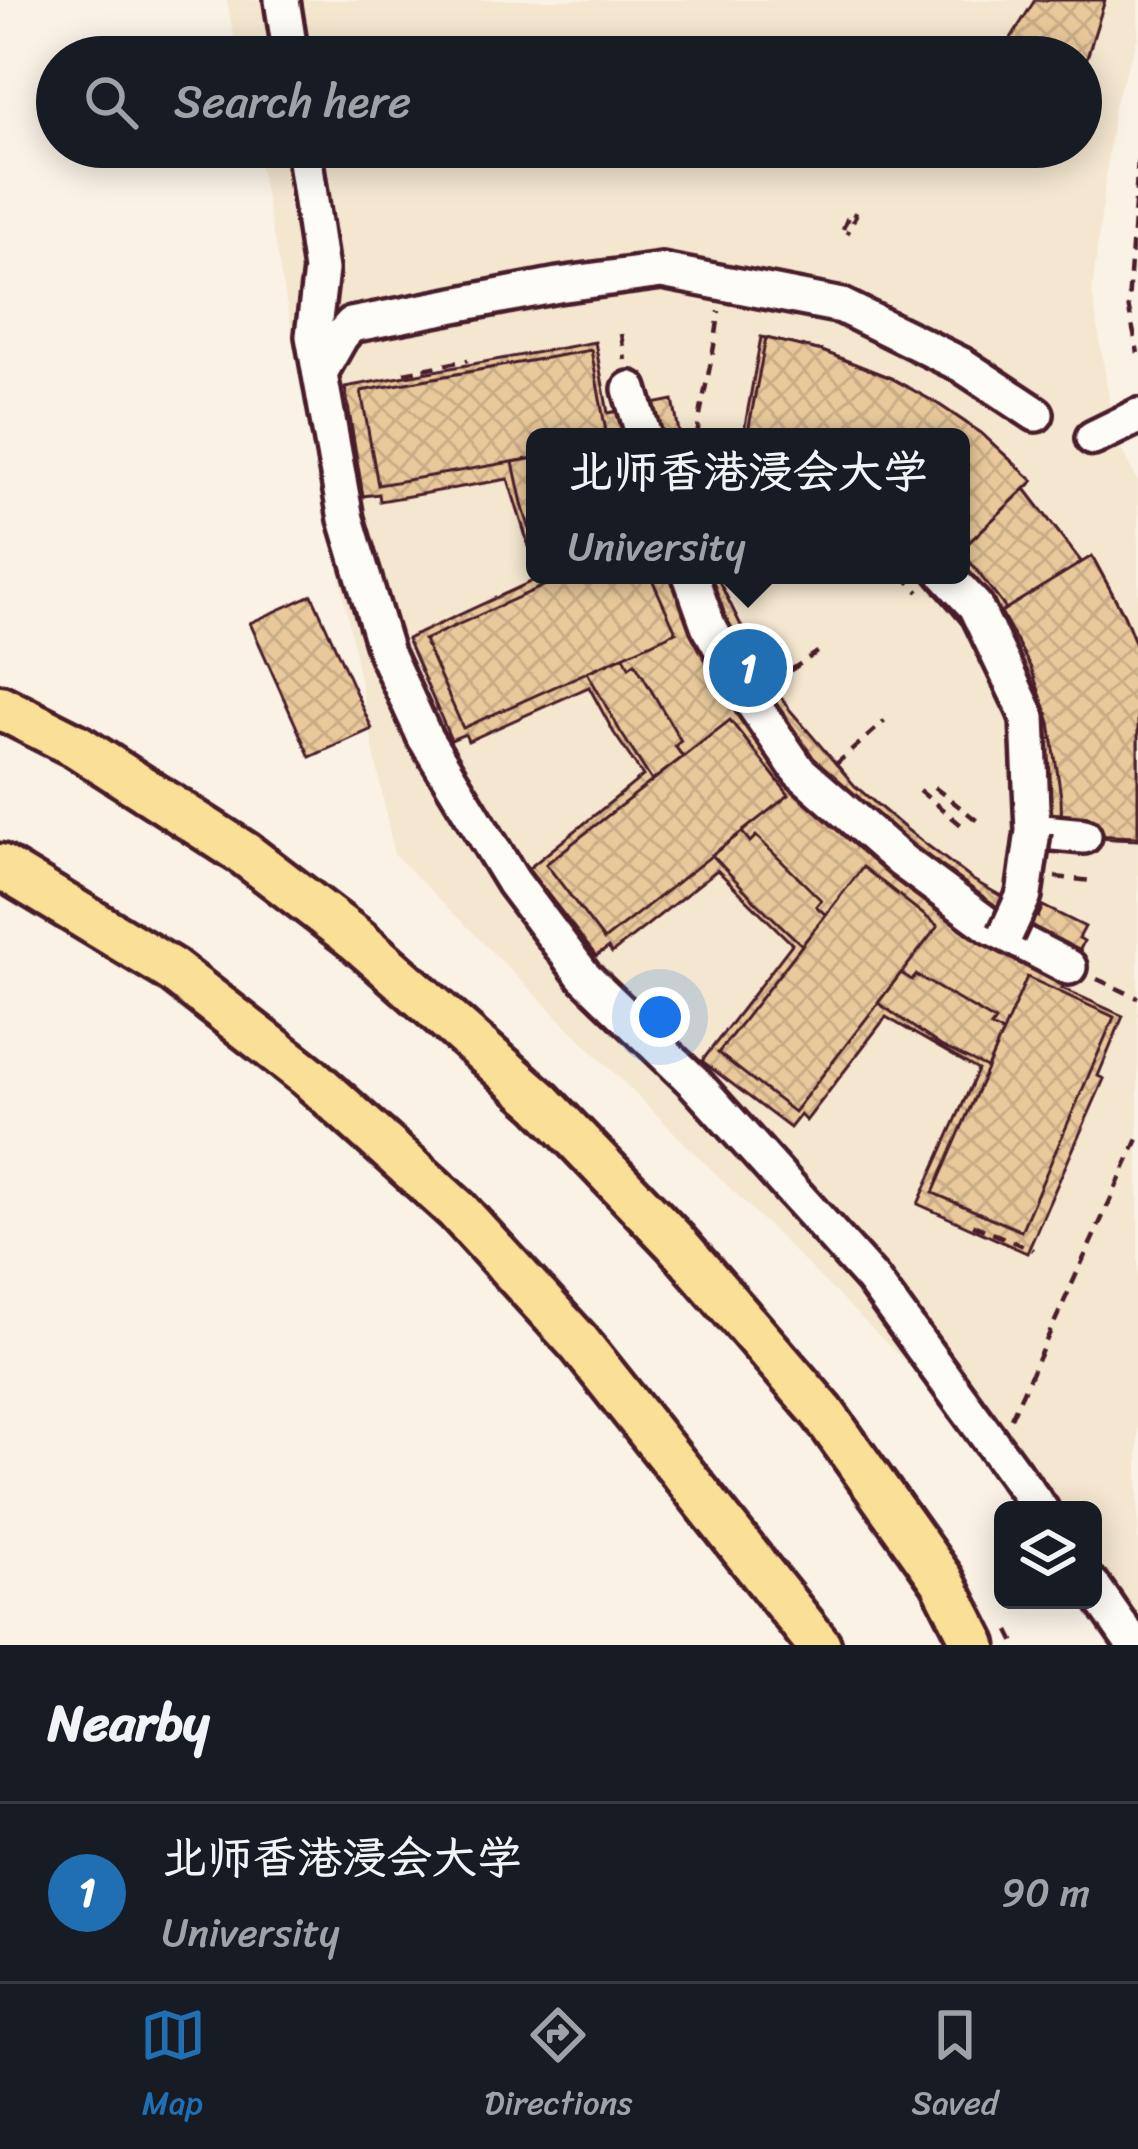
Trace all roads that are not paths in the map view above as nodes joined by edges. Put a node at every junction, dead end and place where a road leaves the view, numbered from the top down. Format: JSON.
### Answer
{"nodes":[{"id":1,"x":306,"y":168,"type":"edge"},
{"id":2,"x":320,"y":374,"type":"junction"},
{"id":3,"x":630,"y":389,"type":"dead end"},
{"id":4,"x":1036,"y":414,"type":"dead end"},
{"id":5,"x":1138,"y":416,"type":"edge"},
{"id":6,"x":641,"y":428,"type":"edge"},
{"id":7,"x":1093,"y":438,"type":"dead end"},
{"id":8,"x":694,"y":584,"type":"edge"},
{"id":9,"x":939,"y":590,"type":"edge"},
{"id":10,"x":0,"y":707,"type":"edge"},
{"id":11,"x":1033,"y":831,"type":"junction"},
{"id":12,"x":1084,"y":836,"type":"dead end"},
{"id":13,"x":0,"y":866,"type":"edge"},
{"id":14,"x":1006,"y":934,"type":"junction"},
{"id":15,"x":1069,"y":967,"type":"dead end"},
{"id":16,"x":1035,"y":1501,"type":"edge"},
{"id":17,"x":1102,"y":1599,"type":"edge"},
{"id":18,"x":819,"y":1645,"type":"edge"},
{"id":19,"x":975,"y":1645,"type":"edge"},
{"id":20,"x":1134,"y":1645,"type":"edge"}],
"edges":[{"from":1,"to":2,"type":"street"},
{"from":2,"to":4,"type":"street"},
{"from":2,"to":16,"type":"street"},
{"from":3,"to":6,"type":"street"},
{"from":5,"to":7,"type":"street"},
{"from":8,"to":14,"type":"street"},
{"from":9,"to":11,"type":"street"},
{"from":10,"to":19,"type":"main road"},
{"from":11,"to":12,"type":"street"},
{"from":11,"to":14,"type":"street","bridge":true},
{"from":13,"to":18,"type":"main road"},
{"from":14,"to":15,"type":"street"},
{"from":17,"to":20,"type":"street"}]}
